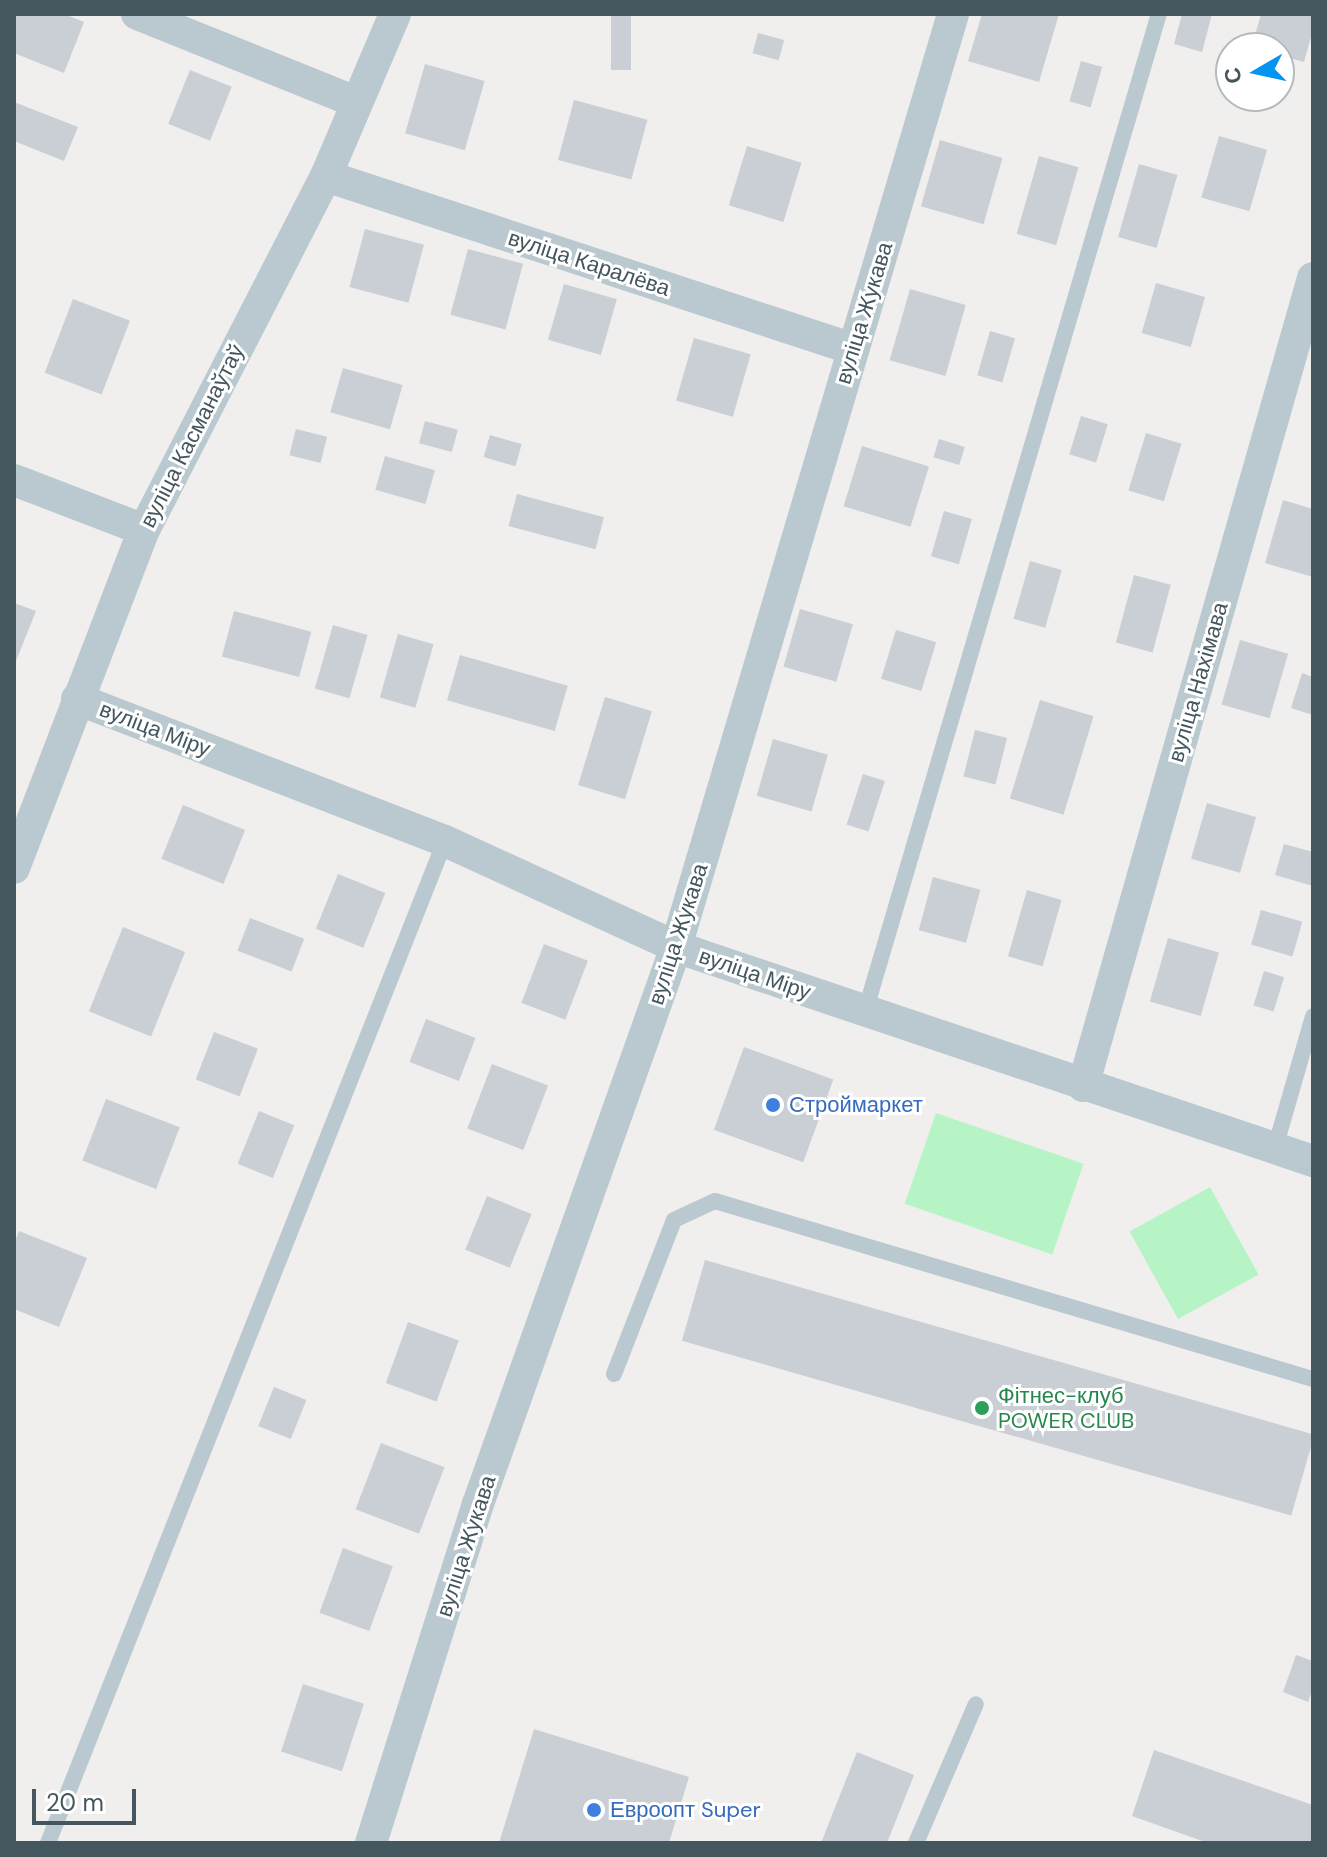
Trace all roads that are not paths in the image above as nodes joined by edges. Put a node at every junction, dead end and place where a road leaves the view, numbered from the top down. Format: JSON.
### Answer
{"nodes":[{"id":1,"x":137,"y":14,"type":"edge"},
{"id":2,"x":395,"y":14,"type":"edge"},
{"id":3,"x":953,"y":14,"type":"edge"},
{"id":4,"x":1159,"y":14,"type":"edge"},
{"id":5,"x":356,"y":102,"type":"junction"},
{"id":6,"x":326,"y":176,"type":"junction"},
{"id":7,"x":1313,"y":278,"type":"edge"},
{"id":8,"x":853,"y":349,"type":"junction"},
{"id":9,"x":14,"y":480,"type":"edge"},
{"id":10,"x":144,"y":530,"type":"junction"},
{"id":11,"x":77,"y":699,"type":"junction"},
{"id":12,"x":445,"y":841,"type":"junction"},
{"id":13,"x":14,"y":868,"type":"edge"},
{"id":14,"x":676,"y":947,"type":"junction"},
{"id":15,"x":865,"y":1012,"type":"junction"},
{"id":16,"x":1313,"y":1016,"type":"edge"},
{"id":17,"x":1083,"y":1086,"type":"junction"},
{"id":18,"x":1275,"y":1148,"type":"junction"},
{"id":19,"x":1313,"y":1161,"type":"edge"},
{"id":20,"x":614,"y":1374,"type":"dead end"},
{"id":21,"x":1313,"y":1379,"type":"edge"},
{"id":22,"x":976,"y":1704,"type":"dead end"},
{"id":23,"x":48,"y":1843,"type":"edge"},
{"id":24,"x":371,"y":1843,"type":"edge"},
{"id":25,"x":916,"y":1843,"type":"edge"}],
"edges":[{"from":1,"to":5,"type":"street"},
{"from":2,"to":5,"type":"street","name":"вуліца Касманаўтаў"},
{"from":3,"to":8,"type":"street","name":"вуліца Жукава"},
{"from":4,"to":15,"type":"lane"},
{"from":5,"to":6,"type":"street","name":"вуліца Касманаўтаў"},
{"from":6,"to":8,"type":"street","name":"вуліца Каралёва"},
{"from":6,"to":10,"type":"street","name":"вуліца Касманаўтаў"},
{"from":7,"to":17,"type":"street","name":"вуліца Нахімава"},
{"from":8,"to":14,"type":"street","name":"вуліца Жукава"},
{"from":9,"to":10,"type":"street"},
{"from":10,"to":11,"type":"street","name":"вуліца Касманаўтаў"},
{"from":11,"to":12,"type":"street","name":"вуліца Міру"},
{"from":11,"to":13,"type":"street","name":"вуліца Касманаўтаў"},
{"from":12,"to":14,"type":"street","name":"вуліца Міру"},
{"from":12,"to":23,"type":"lane"},
{"from":14,"to":15,"type":"street","name":"вуліца Міру"},
{"from":14,"to":24,"type":"street","name":"вуліца Жукава"},
{"from":15,"to":17,"type":"street","name":"вуліца Міру"},
{"from":16,"to":18,"type":"lane"},
{"from":17,"to":18,"type":"street","name":"вуліца Міру"},
{"from":18,"to":19,"type":"street","name":"вуліца Міру"},
{"from":20,"to":21,"type":"lane"},
{"from":22,"to":25,"type":"lane"}]}
